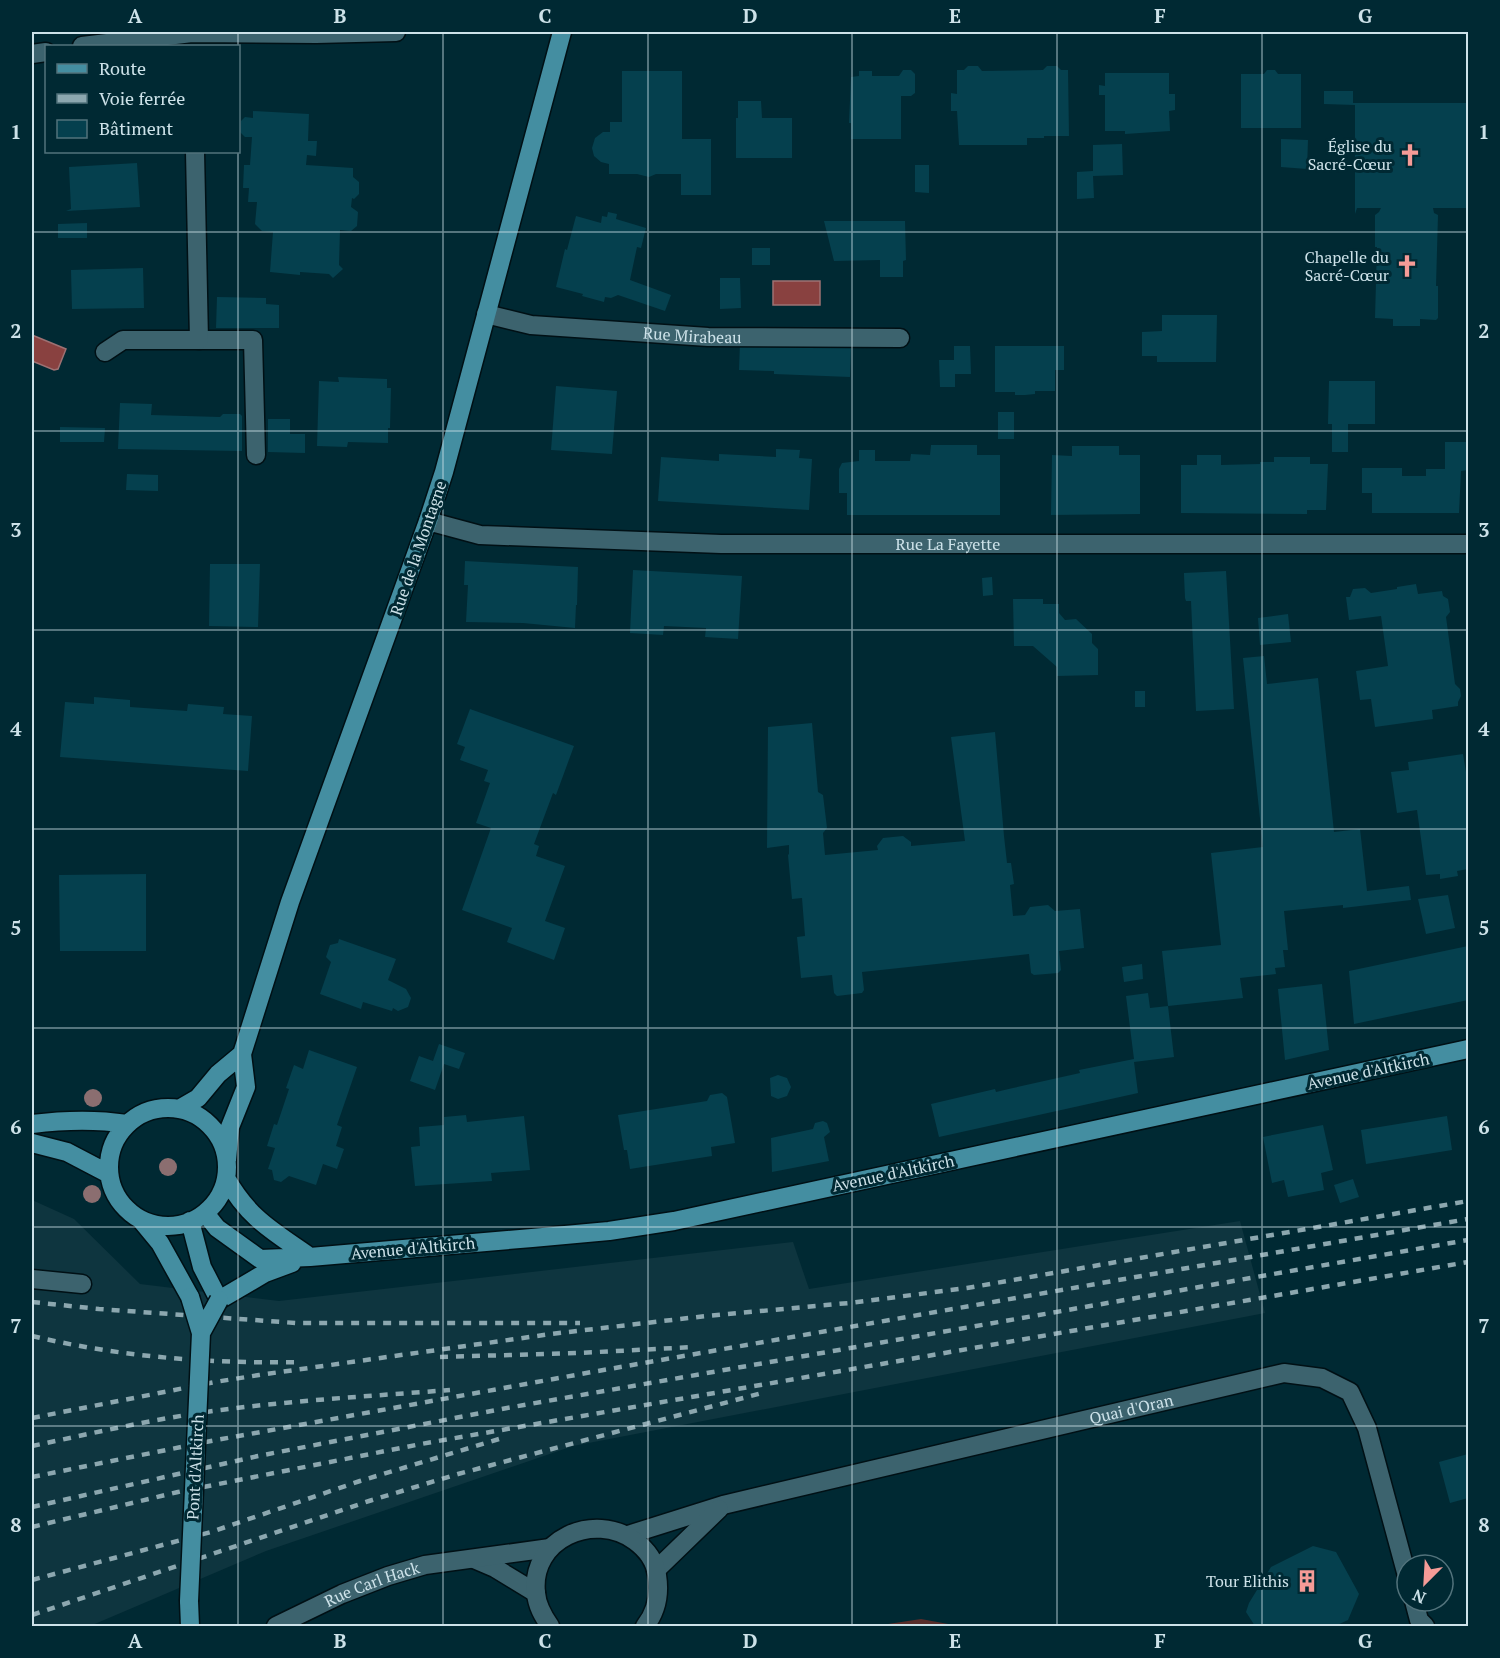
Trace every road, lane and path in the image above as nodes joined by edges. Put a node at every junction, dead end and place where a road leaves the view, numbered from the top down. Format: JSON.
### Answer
{"nodes":[{"id":1,"x":396,"y":32,"type":"edge"},
{"id":2,"x":562,"y":32,"type":"edge"},
{"id":3,"x":192,"y":40,"type":"edge"},
{"id":4,"x":100,"y":45,"type":"edge"},
{"id":5,"x":195,"y":153,"type":"edge"},
{"id":6,"x":486,"y":314,"type":"junction"},
{"id":7,"x":900,"y":338,"type":"dead end"},
{"id":8,"x":199,"y":340,"type":"junction"},
{"id":9,"x":105,"y":352,"type":"dead end"},
{"id":10,"x":256,"y":455,"type":"dead end"},
{"id":11,"x":428,"y":521,"type":"junction"},
{"id":12,"x":1468,"y":544,"type":"edge"},
{"id":13,"x":1468,"y":1049,"type":"edge"},
{"id":14,"x":242,"y":1054,"type":"junction"},
{"id":15,"x":179,"y":1109,"type":"junction"},
{"id":16,"x":32,"y":1124,"type":"edge"},
{"id":17,"x":127,"y":1124,"type":"junction"},
{"id":18,"x":32,"y":1143,"type":"edge"},
{"id":19,"x":227,"y":1160,"type":"junction"},
{"id":20,"x":109,"y":1174,"type":"junction"},
{"id":21,"x":226,"y":1178,"type":"junction"},
{"id":22,"x":197,"y":1217,"type":"junction"},
{"id":23,"x":140,"y":1219,"type":"junction"},
{"id":24,"x":310,"y":1257,"type":"junction"},
{"id":25,"x":32,"y":1279,"type":"edge"},
{"id":26,"x":82,"y":1284,"type":"dead end"},
{"id":27,"x":219,"y":1300,"type":"junction"},
{"id":28,"x":201,"y":1333,"type":"junction"},
{"id":29,"x":723,"y":1505,"type":"junction"},
{"id":30,"x":628,"y":1535,"type":"junction"},
{"id":31,"x":550,"y":1548,"type":"junction"},
{"id":32,"x":1401,"y":1553,"type":"edge"},
{"id":33,"x":474,"y":1559,"type":"junction"},
{"id":34,"x":656,"y":1570,"type":"junction"},
{"id":35,"x":536,"y":1593,"type":"junction"},
{"id":36,"x":1417,"y":1613,"type":"edge"},
{"id":37,"x":190,"y":1626,"type":"edge"},
{"id":38,"x":276,"y":1626,"type":"edge"},
{"id":39,"x":550,"y":1626,"type":"edge"},
{"id":40,"x":645,"y":1626,"type":"edge"},
{"id":41,"x":1425,"y":1626,"type":"edge"}],
"edges":[{"from":1,"to":3,"type":"street"},
{"from":2,"to":6,"type":"main road","name":"Rue de la Montagne"},
{"from":3,"to":4,"type":"street"},
{"from":5,"to":8,"type":"street"},
{"from":6,"to":7,"type":"street","name":"Rue Mirabeau"},
{"from":6,"to":11,"type":"main road","name":"Rue de la Montagne"},
{"from":8,"to":9,"type":"street"},
{"from":8,"to":10,"type":"street"},
{"from":11,"to":12,"type":"street","name":"Rue La Fayette"},
{"from":11,"to":14,"type":"main road","name":"Rue de la Montagne"},
{"from":13,"to":24,"type":"main road","name":"Avenue d'Altkirch"},
{"from":14,"to":15,"type":"main road"},
{"from":14,"to":19,"type":"main road","name":"Rue de la Montagne"},
{"from":15,"to":17,"type":"main road"},
{"from":15,"to":19,"type":"main road"},
{"from":16,"to":17,"type":"main road"},
{"from":17,"to":20,"type":"main road"},
{"from":18,"to":20,"type":"main road"},
{"from":19,"to":21,"type":"main road"},
{"from":20,"to":23,"type":"main road"},
{"from":21,"to":22,"type":"main road"},
{"from":21,"to":24,"type":"main road"},
{"from":22,"to":23,"type":"main road"},
{"from":22,"to":24,"type":"main road","name":"Avenue d'Altkirch"},
{"from":22,"to":27,"type":"main road"},
{"from":23,"to":28,"type":"main road","bridge":true},
{"from":24,"to":27,"type":"main road","name":"Avenue d'Altkirch"},
{"from":25,"to":26,"type":"street"},
{"from":27,"to":28,"type":"main road","bridge":true},
{"from":28,"to":37,"type":"main road","name":"Pont d'Altkirch","bridge":true},
{"from":29,"to":30,"type":"street","name":"Quai d'Oran"},
{"from":29,"to":32,"type":"street","name":"Quai d'Oran"},
{"from":29,"to":34,"type":"street"},
{"from":30,"to":31,"type":"street"},
{"from":30,"to":34,"type":"street"},
{"from":31,"to":33,"type":"street","name":"Rue Carl Hack"},
{"from":31,"to":35,"type":"street"},
{"from":33,"to":35,"type":"street"},
{"from":33,"to":38,"type":"street","name":"Rue Carl Hack"},
{"from":34,"to":40,"type":"street"},
{"from":35,"to":39,"type":"street"},
{"from":36,"to":41,"type":"street"}]}
